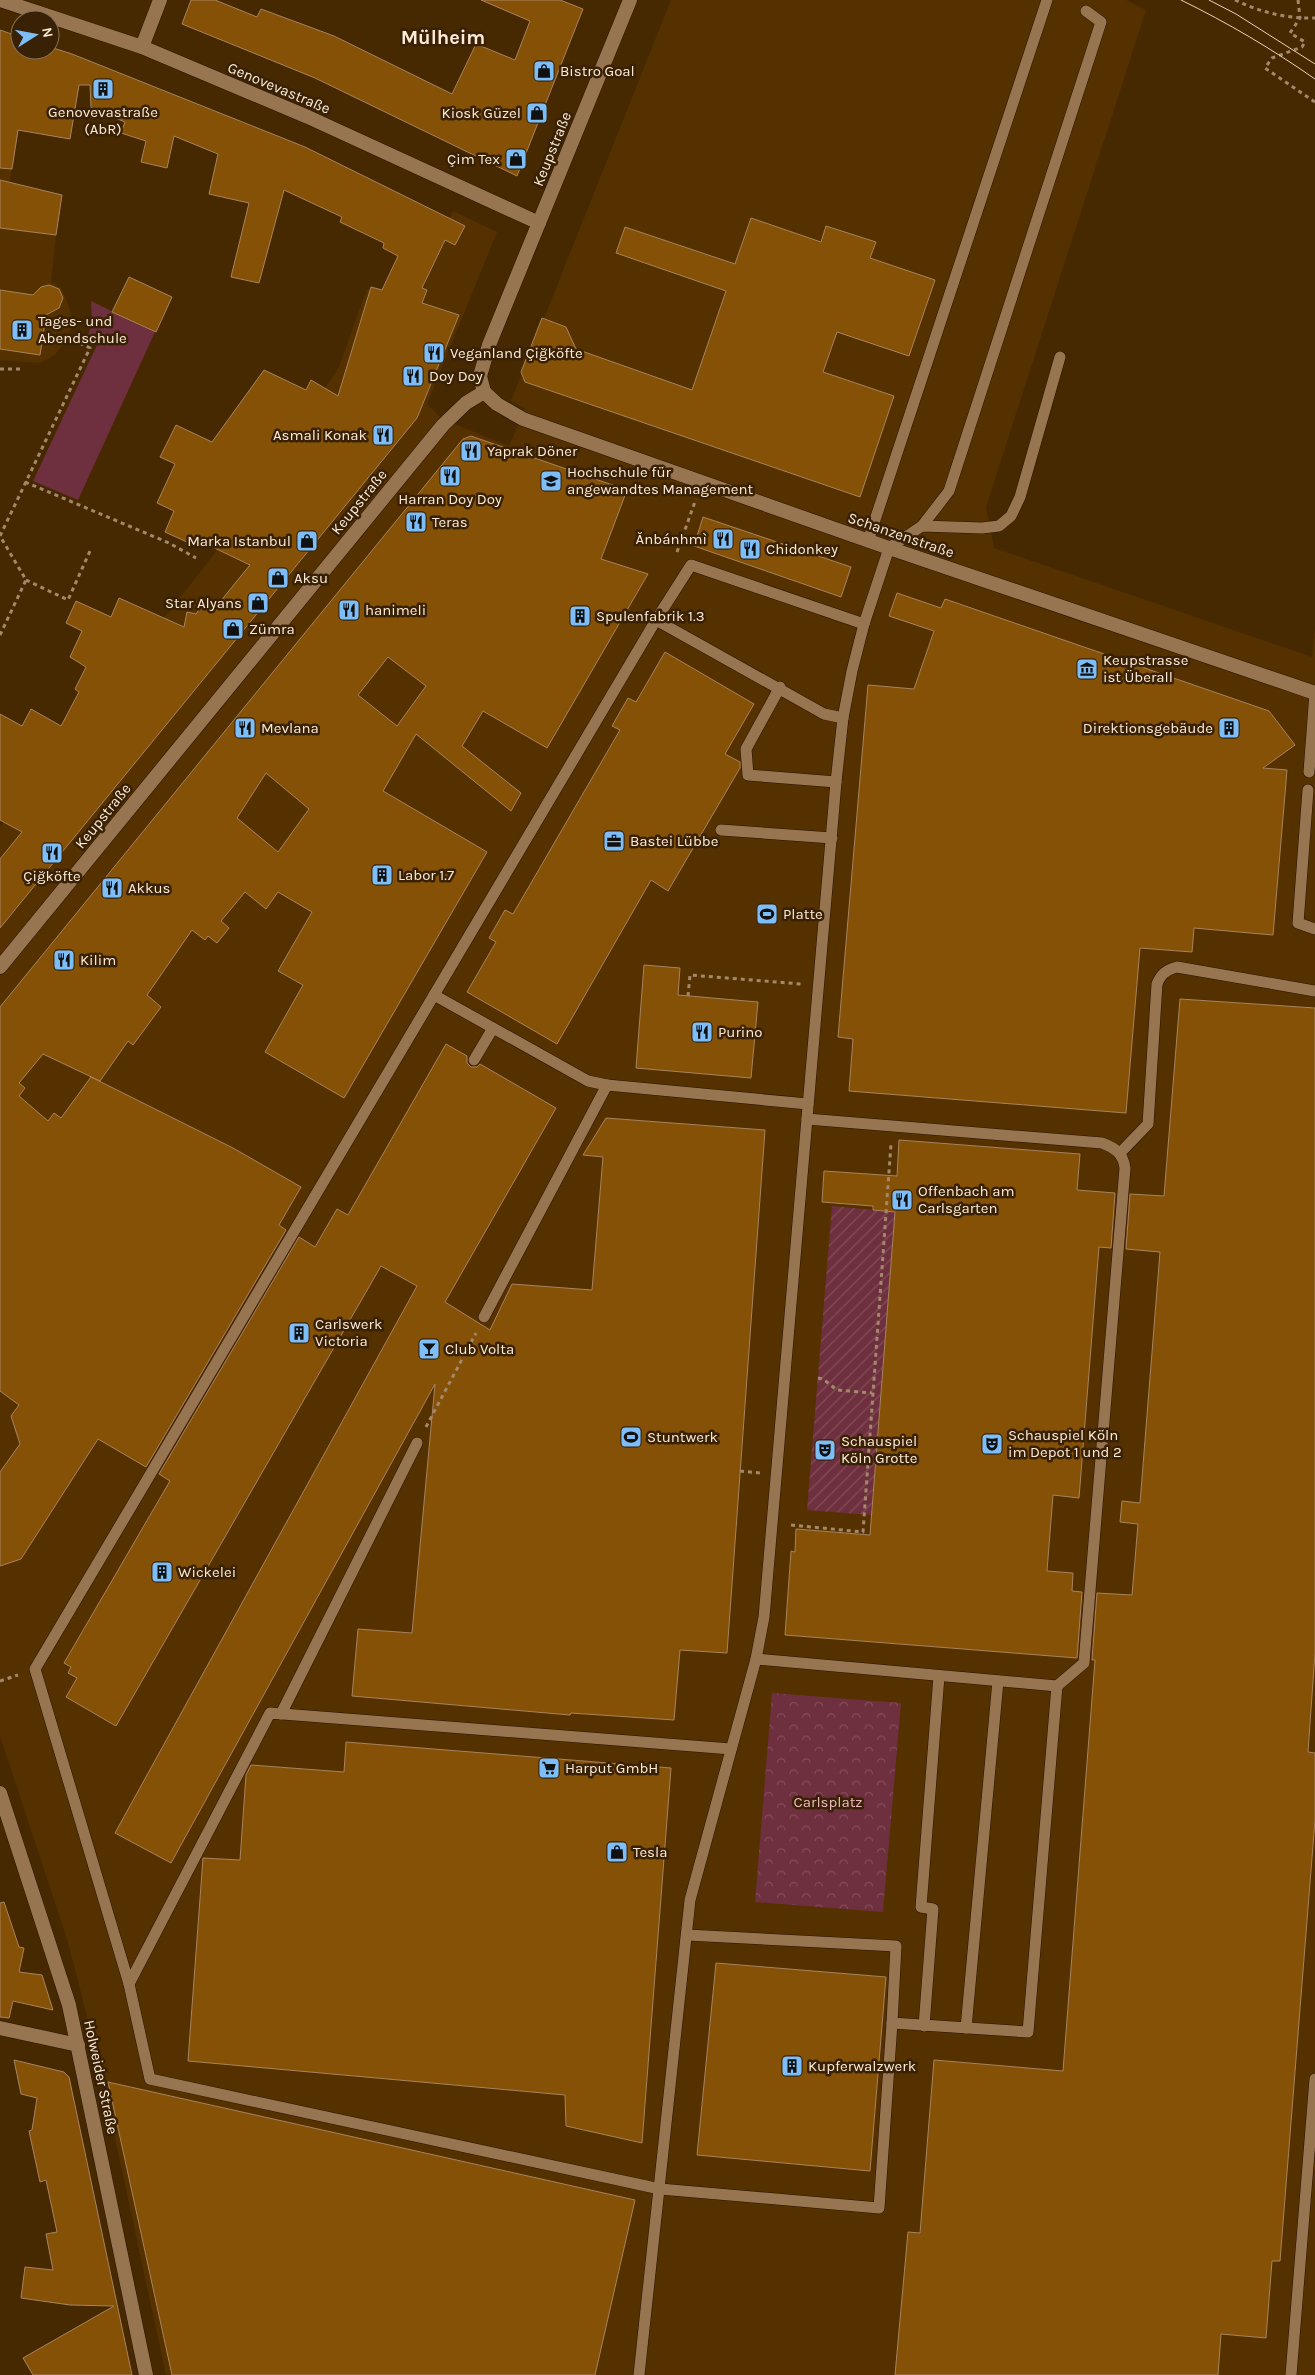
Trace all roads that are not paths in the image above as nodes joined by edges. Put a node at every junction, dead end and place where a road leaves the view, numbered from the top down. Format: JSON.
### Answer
{"nodes":[{"id":1,"x":0,"y":0,"type":"edge"},
{"id":2,"x":160,"y":0,"type":"edge"},
{"id":3,"x":630,"y":0,"type":"edge"},
{"id":4,"x":1047,"y":0,"type":"edge"},
{"id":5,"x":1086,"y":11,"type":"dead end"},
{"id":6,"x":142,"y":47,"type":"junction"},
{"id":7,"x":539,"y":223,"type":"junction"},
{"id":8,"x":1060,"y":357,"type":"dead end"},
{"id":9,"x":484,"y":392,"type":"junction"},
{"id":10,"x":922,"y":526,"type":"junction"},
{"id":11,"x":868,"y":541,"type":"junction"},
{"id":12,"x":889,"y":548,"type":"junction"},
{"id":13,"x":656,"y":620,"type":"junction"},
{"id":14,"x":864,"y":624,"type":"junction"},
{"id":15,"x":780,"y":688,"type":"junction"},
{"id":16,"x":1315,"y":693,"type":"edge"},
{"id":17,"x":843,"y":718,"type":"junction"},
{"id":18,"x":1309,"y":772,"type":"dead end"},
{"id":19,"x":836,"y":782,"type":"junction"},
{"id":20,"x":1308,"y":790,"type":"dead end"},
{"id":21,"x":721,"y":830,"type":"dead end"},
{"id":22,"x":832,"y":838,"type":"junction"},
{"id":23,"x":1315,"y":929,"type":"edge"},
{"id":24,"x":0,"y":967,"type":"edge"},
{"id":25,"x":1315,"y":991,"type":"edge"},
{"id":26,"x":434,"y":996,"type":"junction"},
{"id":27,"x":493,"y":1028,"type":"junction"},
{"id":28,"x":474,"y":1060,"type":"dead end"},
{"id":29,"x":607,"y":1085,"type":"junction"},
{"id":30,"x":808,"y":1104,"type":"junction"},
{"id":31,"x":807,"y":1119,"type":"junction"},
{"id":32,"x":1120,"y":1153,"type":"junction"},
{"id":33,"x":484,"y":1317,"type":"road end"},
{"id":34,"x":418,"y":1443,"type":"road end"},
{"id":35,"x":756,"y":1659,"type":"junction"},
{"id":36,"x":939,"y":1676,"type":"junction"},
{"id":37,"x":998,"y":1681,"type":"junction"},
{"id":38,"x":1057,"y":1686,"type":"junction"},
{"id":39,"x":281,"y":1714,"type":"junction"},
{"id":40,"x":731,"y":1749,"type":"junction"},
{"id":41,"x":0,"y":1792,"type":"edge"},
{"id":42,"x":687,"y":1935,"type":"junction"},
{"id":43,"x":129,"y":1984,"type":"junction"},
{"id":44,"x":892,"y":2023,"type":"junction"},
{"id":45,"x":924,"y":2026,"type":"junction"},
{"id":46,"x":0,"y":2028,"type":"edge"},
{"id":47,"x":966,"y":2028,"type":"junction"},
{"id":48,"x":78,"y":2045,"type":"junction"},
{"id":49,"x":1315,"y":2079,"type":"edge"},
{"id":50,"x":660,"y":2189,"type":"junction"},
{"id":51,"x":1303,"y":2232,"type":"junction"},
{"id":52,"x":1315,"y":2233,"type":"edge"},
{"id":53,"x":146,"y":2375,"type":"edge"},
{"id":54,"x":639,"y":2375,"type":"edge"},
{"id":55,"x":1291,"y":2375,"type":"edge"}],
"edges":[{"from":1,"to":6,"type":"street","name":"Genovevastraße"},
{"from":2,"to":6,"type":"street"},
{"from":3,"to":7,"type":"street","name":"Keupstraße"},
{"from":4,"to":11,"type":"lane"},
{"from":5,"to":10,"type":"lane"},
{"from":6,"to":7,"type":"street","name":"Genovevastraße"},
{"from":7,"to":9,"type":"street","name":"Keupstraße"},
{"from":8,"to":10,"type":"lane"},
{"from":9,"to":11,"type":"street","name":"Schanzenstraße"},
{"from":9,"to":24,"type":"street","name":"Keupstraße"},
{"from":10,"to":12,"type":"lane"},
{"from":11,"to":12,"type":"street","name":"Schanzenstraße"},
{"from":12,"to":14,"type":"lane"},
{"from":12,"to":16,"type":"street","name":"Schanzenstraße"},
{"from":13,"to":14,"type":"lane"},
{"from":13,"to":15,"type":"lane"},
{"from":13,"to":26,"type":"lane"},
{"from":14,"to":17,"type":"lane"},
{"from":15,"to":17,"type":"lane"},
{"from":15,"to":19,"type":"lane"},
{"from":16,"to":18,"type":"lane"},
{"from":17,"to":19,"type":"lane"},
{"from":19,"to":22,"type":"lane"},
{"from":20,"to":23,"type":"lane"},
{"from":21,"to":22,"type":"lane"},
{"from":22,"to":30,"type":"lane"},
{"from":25,"to":32,"type":"lane"},
{"from":26,"to":27,"type":"lane"},
{"from":26,"to":43,"type":"lane"},
{"from":27,"to":28,"type":"lane"},
{"from":27,"to":29,"type":"lane"},
{"from":29,"to":30,"type":"lane"},
{"from":29,"to":33,"type":"lane"},
{"from":30,"to":31,"type":"lane"},
{"from":31,"to":32,"type":"lane"},
{"from":31,"to":35,"type":"lane"},
{"from":32,"to":38,"type":"lane"},
{"from":34,"to":39,"type":"lane"},
{"from":35,"to":36,"type":"lane"},
{"from":35,"to":40,"type":"lane"},
{"from":36,"to":37,"type":"lane"},
{"from":36,"to":45,"type":"lane"},
{"from":37,"to":38,"type":"lane"},
{"from":37,"to":47,"type":"lane"},
{"from":38,"to":47,"type":"lane"},
{"from":39,"to":40,"type":"lane"},
{"from":39,"to":43,"type":"lane"},
{"from":40,"to":42,"type":"lane"},
{"from":41,"to":48,"type":"street","name":"Holweider Straße"},
{"from":42,"to":44,"type":"lane"},
{"from":42,"to":50,"type":"lane"},
{"from":43,"to":50,"type":"lane"},
{"from":44,"to":45,"type":"lane"},
{"from":44,"to":50,"type":"lane"},
{"from":45,"to":47,"type":"lane"},
{"from":46,"to":48,"type":"street"},
{"from":48,"to":53,"type":"street","name":"Holweider Straße"},
{"from":49,"to":51,"type":"lane"},
{"from":50,"to":54,"type":"lane"},
{"from":51,"to":52,"type":"lane"},
{"from":51,"to":55,"type":"lane"}]}
